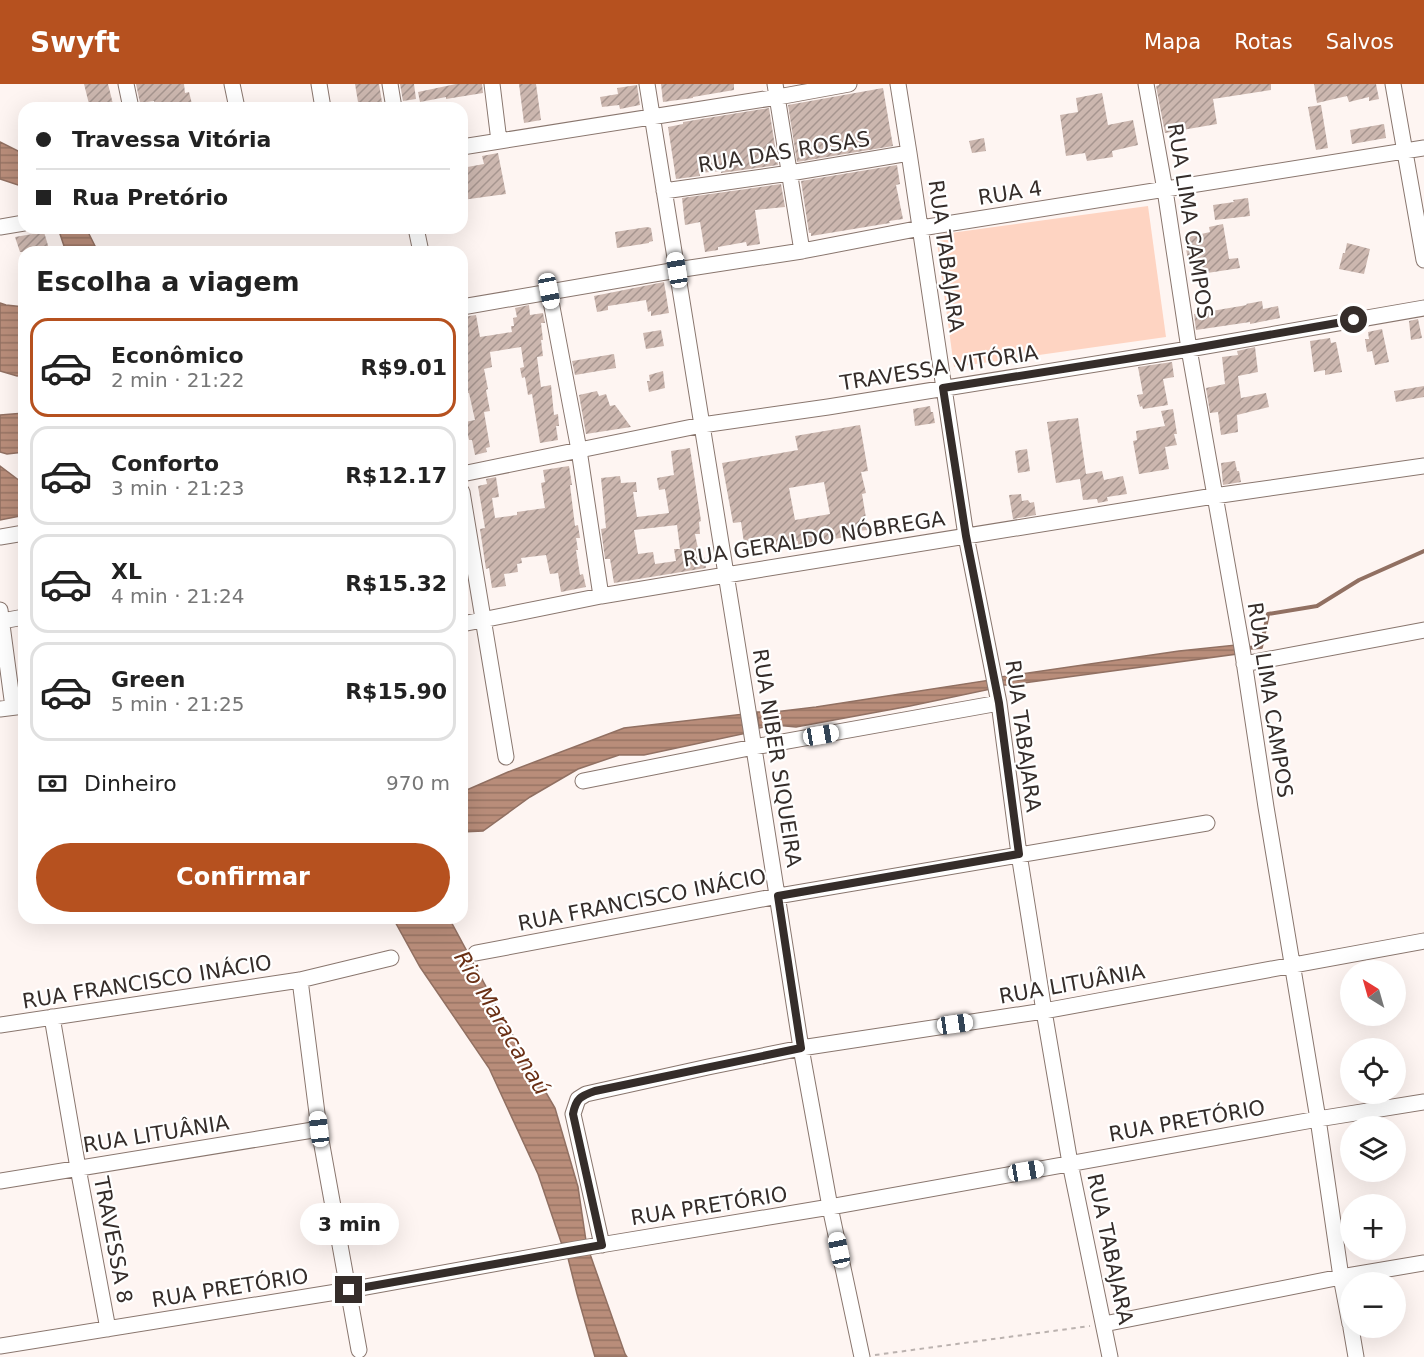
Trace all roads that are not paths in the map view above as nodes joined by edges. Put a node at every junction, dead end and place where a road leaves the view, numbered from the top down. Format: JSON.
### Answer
{"nodes":[{"id":1,"x":126,"y":84,"type":"edge"},
{"id":2,"x":232,"y":84,"type":"edge"},
{"id":3,"x":319,"y":84,"type":"edge"},
{"id":4,"x":390,"y":84,"type":"edge"},
{"id":5,"x":492,"y":84,"type":"edge"},
{"id":6,"x":647,"y":84,"type":"edge"},
{"id":7,"x":849,"y":84,"type":"edge"},
{"id":8,"x":898,"y":84,"type":"edge"},
{"id":9,"x":1146,"y":84,"type":"edge"},
{"id":10,"x":1393,"y":84,"type":"edge"},
{"id":11,"x":776,"y":90,"type":"edge"},
{"id":12,"x":130,"y":102,"type":"edge"},
{"id":13,"x":236,"y":102,"type":"edge"},
{"id":14,"x":322,"y":102,"type":"edge"},
{"id":15,"x":393,"y":102,"type":"edge"},
{"id":16,"x":652,"y":116,"type":"junction"},
{"id":17,"x":499,"y":141,"type":"junction"},
{"id":18,"x":468,"y":146,"type":"edge"},
{"id":19,"x":1424,"y":148,"type":"edge"},
{"id":20,"x":1405,"y":151,"type":"junction"},
{"id":21,"x":909,"y":153,"type":"junction"},
{"id":22,"x":790,"y":173,"type":"junction"},
{"id":23,"x":1165,"y":190,"type":"junction"},
{"id":24,"x":664,"y":191,"type":"junction"},
{"id":25,"x":18,"y":224,"type":"edge"},
{"id":26,"x":0,"y":227,"type":"edge"},
{"id":27,"x":921,"y":228,"type":"junction"},
{"id":28,"x":802,"y":251,"type":"junction"},
{"id":29,"x":1424,"y":260,"type":"edge"},
{"id":30,"x":677,"y":270,"type":"junction"},
{"id":31,"x":549,"y":291,"type":"junction"},
{"id":32,"x":468,"y":306,"type":"edge"},
{"id":33,"x":1424,"y":308,"type":"edge"},
{"id":34,"x":1189,"y":349,"type":"junction"},
{"id":35,"x":943,"y":388,"type":"junction"},
{"id":36,"x":702,"y":425,"type":"junction"},
{"id":37,"x":579,"y":450,"type":"junction"},
{"id":38,"x":1424,"y":466,"type":"edge"},
{"id":39,"x":468,"y":473,"type":"edge"},
{"id":40,"x":1214,"y":496,"type":"junction"},
{"id":41,"x":468,"y":527,"type":"edge"},
{"id":42,"x":18,"y":534,"type":"edge"},
{"id":43,"x":966,"y":536,"type":"junction"},
{"id":44,"x":0,"y":537,"type":"edge"},
{"id":45,"x":726,"y":574,"type":"junction"},
{"id":46,"x":601,"y":596,"type":"junction"},
{"id":47,"x":1,"y":616,"type":"edge"},
{"id":48,"x":18,"y":617,"type":"edge"},
{"id":49,"x":484,"y":620,"type":"junction"},
{"id":50,"x":468,"y":623,"type":"edge"},
{"id":51,"x":1424,"y":630,"type":"edge"},
{"id":52,"x":1244,"y":664,"type":"junction"},
{"id":53,"x":999,"y":703,"type":"junction"},
{"id":54,"x":12,"y":707,"type":"edge"},
{"id":55,"x":754,"y":747,"type":"junction"},
{"id":56,"x":506,"y":757,"type":"dead end"},
{"id":57,"x":583,"y":781,"type":"dead end"},
{"id":58,"x":1207,"y":823,"type":"dead end"},
{"id":59,"x":1019,"y":854,"type":"junction"},
{"id":60,"x":778,"y":896,"type":"junction"},
{"id":61,"x":1424,"y":941,"type":"edge"},
{"id":62,"x":476,"y":953,"type":"dead end"},
{"id":63,"x":391,"y":958,"type":"dead end"},
{"id":64,"x":1292,"y":965,"type":"junction"},
{"id":65,"x":300,"y":980,"type":"junction"},
{"id":66,"x":1044,"y":1011,"type":"junction"},
{"id":67,"x":52,"y":1017,"type":"junction"},
{"id":68,"x":0,"y":1025,"type":"edge"},
{"id":69,"x":801,"y":1048,"type":"junction"},
{"id":70,"x":1424,"y":1102,"type":"edge"},
{"id":71,"x":1318,"y":1119,"type":"junction"},
{"id":72,"x":319,"y":1129,"type":"junction"},
{"id":73,"x":1070,"y":1163,"type":"junction"},
{"id":74,"x":78,"y":1168,"type":"junction"},
{"id":75,"x":0,"y":1181,"type":"edge"},
{"id":76,"x":830,"y":1207,"type":"junction"},
{"id":77,"x":602,"y":1245,"type":"junction"},
{"id":78,"x":1424,"y":1263,"type":"edge"},
{"id":79,"x":1340,"y":1272,"type":"edge"},
{"id":80,"x":1371,"y":1272,"type":"edge"},
{"id":81,"x":1340,"y":1277,"type":"edge"},
{"id":82,"x":349,"y":1290,"type":"junction"},
{"id":83,"x":1104,"y":1324,"type":"junction"},
{"id":84,"x":108,"y":1329,"type":"junction"},
{"id":85,"x":1352,"y":1338,"type":"edge"},
{"id":86,"x":0,"y":1346,"type":"edge"},
{"id":87,"x":359,"y":1350,"type":"dead end"},
{"id":88,"x":868,"y":1356,"type":"edge"},
{"id":89,"x":1110,"y":1357,"type":"edge"},
{"id":90,"x":1356,"y":1357,"type":"edge"}],
"edges":[{"from":1,"to":12,"type":"street"},
{"from":2,"to":13,"type":"street"},
{"from":3,"to":14,"type":"street"},
{"from":4,"to":15,"type":"street"},
{"from":5,"to":17,"type":"street"},
{"from":6,"to":16,"type":"street","name":"RUA NIBER SIQUEIRA"},
{"from":7,"to":11,"type":"street"},
{"from":8,"to":21,"type":"street","name":"RUA TABAJARA"},
{"from":9,"to":23,"type":"street","name":"RUA LIMA CAMPOS"},
{"from":10,"to":20,"type":"street"},
{"from":11,"to":16,"type":"street"},
{"from":11,"to":22,"type":"street"},
{"from":16,"to":17,"type":"street"},
{"from":16,"to":24,"type":"street","name":"RUA NIBER SIQUEIRA"},
{"from":17,"to":18,"type":"street"},
{"from":19,"to":20,"type":"street","name":"RUA 4"},
{"from":20,"to":23,"type":"street","name":"RUA 4"},
{"from":20,"to":29,"type":"street"},
{"from":21,"to":22,"type":"street","name":"RUA DAS ROSAS"},
{"from":21,"to":27,"type":"street","name":"RUA TABAJARA"},
{"from":22,"to":24,"type":"street","name":"RUA DAS ROSAS"},
{"from":22,"to":28,"type":"street"},
{"from":23,"to":27,"type":"street","name":"RUA 4"},
{"from":23,"to":34,"type":"street","name":"RUA LIMA CAMPOS"},
{"from":24,"to":30,"type":"street","name":"RUA NIBER SIQUEIRA"},
{"from":25,"to":26,"type":"street"},
{"from":27,"to":28,"type":"street","name":"RUA 4"},
{"from":27,"to":35,"type":"street","name":"RUA TABAJARA"},
{"from":28,"to":30,"type":"street","name":"RUA 4"},
{"from":30,"to":31,"type":"street","name":"RUA 4"},
{"from":30,"to":36,"type":"street","name":"RUA NIBER SIQUEIRA"},
{"from":31,"to":32,"type":"street","name":"RUA 4"},
{"from":31,"to":37,"type":"street"},
{"from":33,"to":34,"type":"street","name":"TRAVESSA VITÓRIA"},
{"from":34,"to":35,"type":"street","name":"TRAVESSA VITÓRIA"},
{"from":34,"to":40,"type":"street","name":"RUA LIMA CAMPOS"},
{"from":35,"to":36,"type":"street","name":"TRAVESSA VITÓRIA"},
{"from":35,"to":43,"type":"street","name":"RUA TABAJARA"},
{"from":36,"to":37,"type":"street","name":"TRAVESSA VITÓRIA"},
{"from":36,"to":45,"type":"street","name":"RUA NIBER SIQUEIRA"},
{"from":37,"to":39,"type":"street","name":"TRAVESSA VITÓRIA"},
{"from":37,"to":46,"type":"street"},
{"from":38,"to":40,"type":"street","name":"RUA GERALDO NÓBREGA"},
{"from":40,"to":43,"type":"street","name":"RUA GERALDO NÓBREGA"},
{"from":40,"to":52,"type":"street","name":"RUA LIMA CAMPOS"},
{"from":41,"to":49,"type":"street"},
{"from":42,"to":44,"type":"street"},
{"from":43,"to":45,"type":"street","name":"RUA GERALDO NÓBREGA"},
{"from":43,"to":53,"type":"street","name":"RUA TABAJARA"},
{"from":45,"to":46,"type":"street","name":"RUA GERALDO NÓBREGA"},
{"from":45,"to":55,"type":"street","name":"RUA NIBER SIQUEIRA"},
{"from":46,"to":49,"type":"street","name":"RUA GERALDO NÓBREGA"},
{"from":47,"to":48,"type":"street"},
{"from":47,"to":54,"type":"street"},
{"from":49,"to":50,"type":"street","name":"RUA GERALDO NÓBREGA"},
{"from":49,"to":56,"type":"street"},
{"from":51,"to":52,"type":"street"},
{"from":52,"to":64,"type":"street","name":"RUA LIMA CAMPOS"},
{"from":53,"to":55,"type":"street"},
{"from":53,"to":59,"type":"street","name":"RUA TABAJARA"},
{"from":55,"to":57,"type":"street"},
{"from":55,"to":60,"type":"street","name":"RUA NIBER SIQUEIRA"},
{"from":58,"to":59,"type":"street","name":"RUA FRANCISCO INÁCIO"},
{"from":59,"to":60,"type":"street","name":"RUA FRANCISCO INÁCIO"},
{"from":59,"to":66,"type":"street","name":"RUA TABAJARA"},
{"from":60,"to":62,"type":"street","name":"RUA FRANCISCO INÁCIO"},
{"from":60,"to":69,"type":"street","name":"RUA NIBER SIQUEIRA"},
{"from":61,"to":64,"type":"street","name":"RUA LITUÂNIA"},
{"from":63,"to":65,"type":"street","name":"RUA FRANCISCO INÁCIO"},
{"from":64,"to":66,"type":"street","name":"RUA LITUÂNIA"},
{"from":64,"to":71,"type":"street","name":"RUA LIMA CAMPOS"},
{"from":65,"to":67,"type":"street","name":"RUA FRANCISCO INÁCIO"},
{"from":65,"to":72,"type":"street"},
{"from":66,"to":69,"type":"street","name":"RUA LITUÂNIA"},
{"from":66,"to":73,"type":"street","name":"RUA TABAJARA"},
{"from":67,"to":68,"type":"street","name":"RUA FRANCISCO INÁCIO"},
{"from":67,"to":74,"type":"street","name":"TRAVESSA 8"},
{"from":69,"to":76,"type":"street","name":"RUA NIBER SIQUEIRA"},
{"from":69,"to":77,"type":"street","name":"RUA LITUÂNIA"},
{"from":70,"to":71,"type":"street","name":"RUA PRETÓRIO"},
{"from":71,"to":73,"type":"street","name":"RUA PRETÓRIO"},
{"from":71,"to":79,"type":"street","name":"RUA LIMA CAMPOS"},
{"from":72,"to":74,"type":"street","name":"RUA LITUÂNIA"},
{"from":72,"to":82,"type":"street"},
{"from":73,"to":76,"type":"street","name":"RUA PRETÓRIO"},
{"from":73,"to":83,"type":"street","name":"RUA TABAJARA"},
{"from":74,"to":75,"type":"street","name":"RUA LITUÂNIA"},
{"from":74,"to":84,"type":"street","name":"TRAVESSA 8"},
{"from":76,"to":77,"type":"street","name":"RUA PRETÓRIO"},
{"from":76,"to":88,"type":"street","name":"RUA NIBER SIQUEIRA"},
{"from":77,"to":82,"type":"street","name":"RUA PRETÓRIO"},
{"from":78,"to":80,"type":"street"},
{"from":81,"to":83,"type":"street"},
{"from":82,"to":84,"type":"street","name":"RUA PRETÓRIO"},
{"from":82,"to":87,"type":"street"},
{"from":83,"to":89,"type":"street","name":"RUA TABAJARA"},
{"from":84,"to":86,"type":"street","name":"RUA PRETÓRIO"},
{"from":85,"to":90,"type":"street","name":"RUA LIMA CAMPOS"}]}
